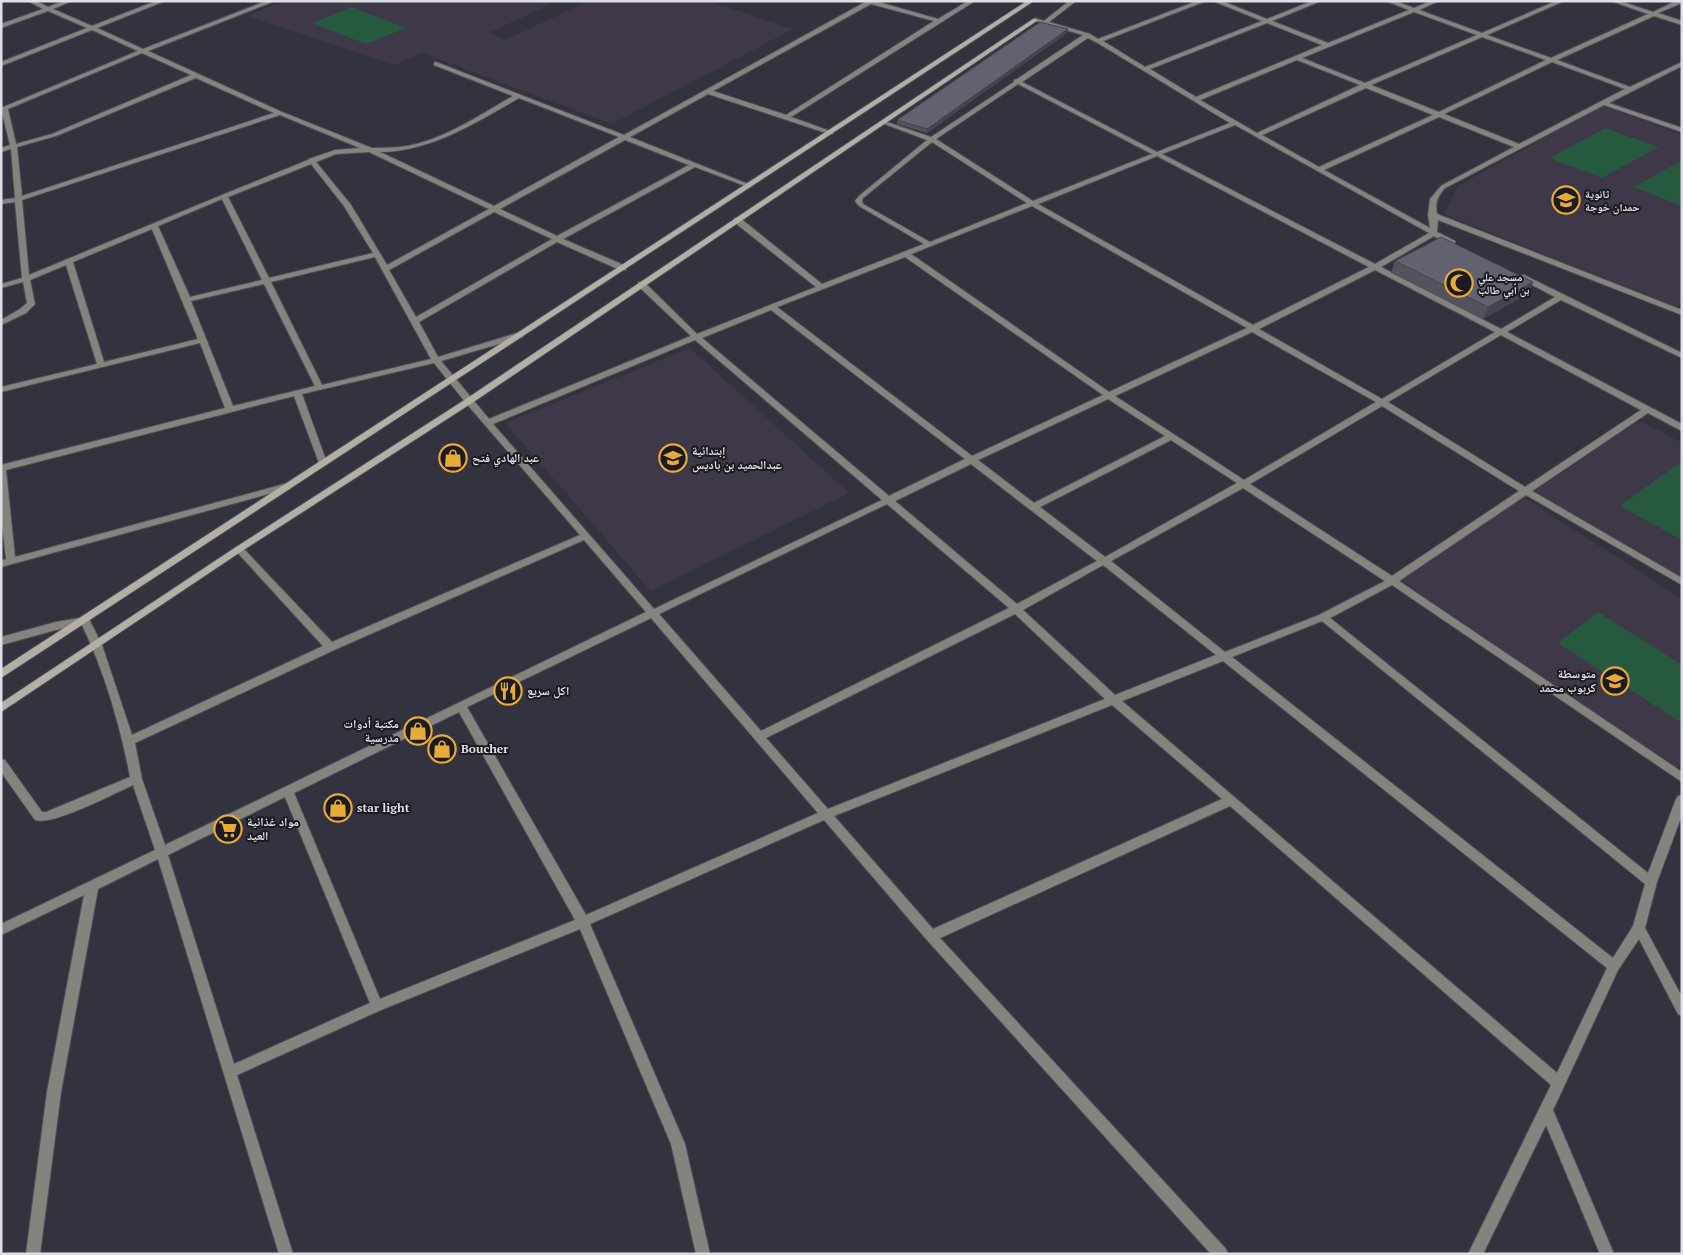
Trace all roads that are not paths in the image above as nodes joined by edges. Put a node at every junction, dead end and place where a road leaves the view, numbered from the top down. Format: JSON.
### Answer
{"nodes":[{"id":1,"x":31,"y":1,"type":"edge"},
{"id":2,"x":69,"y":1,"type":"edge"},
{"id":3,"x":162,"y":1,"type":"edge"},
{"id":4,"x":972,"y":1,"type":"edge"},
{"id":5,"x":1031,"y":1,"type":"edge"},
{"id":6,"x":1073,"y":1,"type":"edge"},
{"id":7,"x":1204,"y":1,"type":"edge"},
{"id":8,"x":1216,"y":1,"type":"edge"},
{"id":9,"x":1318,"y":1,"type":"edge"},
{"id":10,"x":1388,"y":1,"type":"edge"},
{"id":11,"x":1436,"y":1,"type":"edge"},
{"id":12,"x":1561,"y":1,"type":"edge"},
{"id":13,"x":1614,"y":1,"type":"edge"},
{"id":14,"x":1681,"y":1,"type":"edge"},
{"id":15,"x":268,"y":2,"type":"edge"},
{"id":16,"x":871,"y":2,"type":"edge"},
{"id":17,"x":48,"y":9,"type":"junction"},
{"id":18,"x":1413,"y":10,"type":"junction"},
{"id":19,"x":1656,"y":14,"type":"junction"},
{"id":20,"x":1036,"y":20,"type":"junction"},
{"id":21,"x":939,"y":21,"type":"junction"},
{"id":22,"x":1266,"y":22,"type":"junction"},
{"id":23,"x":1682,"y":23,"type":"edge"},
{"id":24,"x":1,"y":26,"type":"edge"},
{"id":25,"x":90,"y":29,"type":"junction"},
{"id":26,"x":1088,"y":35,"type":"junction"},
{"id":27,"x":1481,"y":36,"type":"junction"},
{"id":28,"x":1098,"y":40,"type":"junction"},
{"id":29,"x":1327,"y":45,"type":"junction"},
{"id":30,"x":143,"y":51,"type":"junction"},
{"id":31,"x":1296,"y":58,"type":"junction"},
{"id":32,"x":1550,"y":61,"type":"junction"},
{"id":33,"x":1,"y":64,"type":"edge"},
{"id":34,"x":436,"y":64,"type":"dead end"},
{"id":35,"x":1680,"y":66,"type":"edge"},
{"id":36,"x":1145,"y":69,"type":"junction"},
{"id":37,"x":196,"y":75,"type":"junction"},
{"id":38,"x":1016,"y":81,"type":"junction"},
{"id":39,"x":1366,"y":85,"type":"junction"},
{"id":40,"x":1630,"y":89,"type":"junction"},
{"id":41,"x":707,"y":91,"type":"junction"},
{"id":42,"x":518,"y":96,"type":"junction"},
{"id":43,"x":1196,"y":99,"type":"junction"},
{"id":44,"x":1604,"y":103,"type":"junction"},
{"id":45,"x":3,"y":109,"type":"edge"},
{"id":46,"x":280,"y":113,"type":"junction"},
{"id":47,"x":1440,"y":114,"type":"junction"},
{"id":48,"x":786,"y":118,"type":"junction"},
{"id":49,"x":885,"y":123,"type":"junction"},
{"id":50,"x":1235,"y":123,"type":"junction"},
{"id":51,"x":1682,"y":130,"type":"edge"},
{"id":52,"x":831,"y":133,"type":"junction"},
{"id":53,"x":1257,"y":135,"type":"junction"},
{"id":54,"x":623,"y":137,"type":"junction"},
{"id":55,"x":932,"y":139,"type":"junction"},
{"id":56,"x":1520,"y":147,"type":"junction"},
{"id":57,"x":14,"y":148,"type":"junction"},
{"id":58,"x":367,"y":148,"type":"junction"},
{"id":59,"x":1,"y":150,"type":"edge"},
{"id":60,"x":1154,"y":155,"type":"junction"},
{"id":61,"x":311,"y":160,"type":"junction"},
{"id":62,"x":693,"y":165,"type":"junction"},
{"id":63,"x":1320,"y":169,"type":"junction"},
{"id":64,"x":750,"y":186,"type":"junction"},
{"id":65,"x":224,"y":196,"type":"junction"},
{"id":66,"x":19,"y":199,"type":"junction"},
{"id":67,"x":1,"y":202,"type":"edge"},
{"id":68,"x":1032,"y":203,"type":"junction"},
{"id":69,"x":496,"y":210,"type":"junction"},
{"id":70,"x":1432,"y":215,"type":"junction"},
{"id":71,"x":737,"y":220,"type":"junction"},
{"id":72,"x":154,"y":225,"type":"junction"},
{"id":73,"x":1433,"y":234,"type":"junction"},
{"id":74,"x":557,"y":239,"type":"junction"},
{"id":75,"x":929,"y":244,"type":"junction"},
{"id":76,"x":1458,"y":246,"type":"edge"},
{"id":77,"x":377,"y":254,"type":"junction"},
{"id":78,"x":906,"y":254,"type":"junction"},
{"id":79,"x":69,"y":262,"type":"junction"},
{"id":80,"x":623,"y":268,"type":"junction"},
{"id":81,"x":1374,"y":268,"type":"junction"},
{"id":82,"x":385,"y":269,"type":"junction"},
{"id":83,"x":1509,"y":272,"type":"edge"},
{"id":84,"x":26,"y":279,"type":"junction"},
{"id":85,"x":267,"y":281,"type":"junction"},
{"id":86,"x":641,"y":284,"type":"junction"},
{"id":87,"x":1,"y":286,"type":"edge"},
{"id":88,"x":821,"y":287,"type":"junction"},
{"id":89,"x":1560,"y":297,"type":"junction"},
{"id":90,"x":187,"y":300,"type":"junction"},
{"id":91,"x":772,"y":306,"type":"junction"},
{"id":92,"x":1682,"y":313,"type":"edge"},
{"id":93,"x":415,"y":322,"type":"junction"},
{"id":94,"x":1,"y":323,"type":"edge"},
{"id":95,"x":1252,"y":328,"type":"junction"},
{"id":96,"x":1499,"y":331,"type":"junction"},
{"id":97,"x":520,"y":335,"type":"junction"},
{"id":98,"x":696,"y":337,"type":"junction"},
{"id":99,"x":203,"y":340,"type":"junction"},
{"id":100,"x":1682,"y":356,"type":"edge"},
{"id":101,"x":436,"y":360,"type":"junction"},
{"id":102,"x":101,"y":364,"type":"junction"},
{"id":103,"x":452,"y":380,"type":"junction"},
{"id":104,"x":320,"y":388,"type":"junction"},
{"id":105,"x":1,"y":390,"type":"edge"},
{"id":106,"x":297,"y":394,"type":"junction"},
{"id":107,"x":1107,"y":394,"type":"junction"},
{"id":108,"x":469,"y":401,"type":"junction"},
{"id":109,"x":1380,"y":401,"type":"junction"},
{"id":110,"x":230,"y":409,"type":"junction"},
{"id":111,"x":1647,"y":410,"type":"junction"},
{"id":112,"x":488,"y":423,"type":"junction"},
{"id":113,"x":1682,"y":428,"type":"edge"},
{"id":114,"x":1171,"y":436,"type":"junction"},
{"id":115,"x":972,"y":459,"type":"junction"},
{"id":116,"x":323,"y":463,"type":"junction"},
{"id":117,"x":1,"y":468,"type":"edge"},
{"id":118,"x":1243,"y":484,"type":"junction"},
{"id":119,"x":288,"y":486,"type":"junction"},
{"id":120,"x":1524,"y":492,"type":"junction"},
{"id":121,"x":890,"y":501,"type":"junction"},
{"id":122,"x":1033,"y":507,"type":"junction"},
{"id":123,"x":586,"y":536,"type":"junction"},
{"id":124,"x":239,"y":549,"type":"junction"},
{"id":125,"x":1104,"y":561,"type":"junction"},
{"id":126,"x":6,"y":563,"type":"edge"},
{"id":127,"x":1392,"y":581,"type":"junction"},
{"id":128,"x":1682,"y":582,"type":"edge"},
{"id":129,"x":1016,"y":609,"type":"junction"},
{"id":130,"x":652,"y":613,"type":"junction"},
{"id":131,"x":1323,"y":617,"type":"junction"},
{"id":132,"x":85,"y":621,"type":"junction"},
{"id":133,"x":1,"y":641,"type":"edge"},
{"id":134,"x":97,"y":645,"type":"junction"},
{"id":135,"x":330,"y":647,"type":"junction"},
{"id":136,"x":1223,"y":656,"type":"junction"},
{"id":137,"x":1,"y":674,"type":"edge"},
{"id":138,"x":1112,"y":700,"type":"junction"},
{"id":139,"x":461,"y":706,"type":"junction"},
{"id":140,"x":1,"y":708,"type":"edge"},
{"id":141,"x":759,"y":737,"type":"junction"},
{"id":142,"x":129,"y":741,"type":"junction"},
{"id":143,"x":1,"y":763,"type":"edge"},
{"id":144,"x":136,"y":778,"type":"junction"},
{"id":145,"x":1682,"y":778,"type":"edge"},
{"id":146,"x":288,"y":791,"type":"junction"},
{"id":147,"x":1231,"y":800,"type":"junction"},
{"id":148,"x":1682,"y":800,"type":"edge"},
{"id":149,"x":827,"y":814,"type":"junction"},
{"id":150,"x":162,"y":853,"type":"junction"},
{"id":151,"x":1651,"y":882,"type":"junction"},
{"id":152,"x":92,"y":887,"type":"junction"},
{"id":153,"x":583,"y":922,"type":"junction"},
{"id":154,"x":1639,"y":928,"type":"junction"},
{"id":155,"x":1,"y":930,"type":"edge"},
{"id":156,"x":931,"y":936,"type":"junction"},
{"id":157,"x":1614,"y":966,"type":"junction"},
{"id":158,"x":377,"y":1006,"type":"junction"},
{"id":159,"x":1682,"y":1010,"type":"edge"},
{"id":160,"x":230,"y":1072,"type":"junction"},
{"id":161,"x":1559,"y":1084,"type":"junction"},
{"id":162,"x":1546,"y":1110,"type":"junction"},
{"id":163,"x":33,"y":1254,"type":"edge"},
{"id":164,"x":286,"y":1254,"type":"edge"},
{"id":165,"x":703,"y":1254,"type":"edge"},
{"id":166,"x":1221,"y":1254,"type":"edge"},
{"id":167,"x":1475,"y":1254,"type":"edge"},
{"id":168,"x":1607,"y":1254,"type":"edge"}],
"edges":[{"from":1,"to":17,"type":"street"},
{"from":2,"to":17,"type":"street"},
{"from":3,"to":25,"type":"street"},
{"from":4,"to":21,"type":"street"},
{"from":5,"to":52,"type":"main road"},
{"from":6,"to":20,"type":"street"},
{"from":7,"to":28,"type":"street"},
{"from":8,"to":22,"type":"street"},
{"from":9,"to":22,"type":"street"},
{"from":10,"to":18,"type":"street"},
{"from":11,"to":18,"type":"street"},
{"from":12,"to":27,"type":"street"},
{"from":13,"to":19,"type":"street"},
{"from":14,"to":19,"type":"street"},
{"from":15,"to":30,"type":"street"},
{"from":16,"to":21,"type":"street"},
{"from":16,"to":41,"type":"street"},
{"from":17,"to":24,"type":"street"},
{"from":17,"to":25,"type":"street"},
{"from":18,"to":27,"type":"street"},
{"from":18,"to":29,"type":"street"},
{"from":19,"to":23,"type":"street"},
{"from":19,"to":32,"type":"street"},
{"from":20,"to":26,"type":"street"},
{"from":20,"to":49,"type":"main road"},
{"from":21,"to":48,"type":"street"},
{"from":22,"to":29,"type":"street"},
{"from":22,"to":36,"type":"street"},
{"from":25,"to":30,"type":"street"},
{"from":25,"to":33,"type":"street"},
{"from":26,"to":28,"type":"street"},
{"from":26,"to":38,"type":"street"},
{"from":27,"to":32,"type":"street"},
{"from":27,"to":39,"type":"street"},
{"from":28,"to":36,"type":"street"},
{"from":29,"to":31,"type":"street"},
{"from":30,"to":37,"type":"street"},
{"from":30,"to":45,"type":"street"},
{"from":31,"to":39,"type":"street"},
{"from":31,"to":43,"type":"street"},
{"from":32,"to":40,"type":"street"},
{"from":32,"to":47,"type":"street"},
{"from":34,"to":42,"type":"street"},
{"from":35,"to":40,"type":"street"},
{"from":36,"to":43,"type":"street"},
{"from":37,"to":46,"type":"street"},
{"from":37,"to":57,"type":"street"},
{"from":38,"to":55,"type":"street"},
{"from":38,"to":60,"type":"street"},
{"from":39,"to":47,"type":"street"},
{"from":39,"to":53,"type":"street"},
{"from":40,"to":44,"type":"street"},
{"from":41,"to":48,"type":"street"},
{"from":41,"to":54,"type":"street"},
{"from":42,"to":54,"type":"street"},
{"from":42,"to":58,"type":"street"},
{"from":43,"to":50,"type":"street"},
{"from":44,"to":51,"type":"street"},
{"from":44,"to":56,"type":"street"},
{"from":45,"to":57,"type":"street"},
{"from":46,"to":58,"type":"street"},
{"from":46,"to":66,"type":"street"},
{"from":47,"to":56,"type":"street"},
{"from":47,"to":63,"type":"street"},
{"from":48,"to":52,"type":"street"},
{"from":49,"to":55,"type":"street"},
{"from":49,"to":71,"type":"main road"},
{"from":50,"to":53,"type":"street"},
{"from":50,"to":60,"type":"street"},
{"from":52,"to":64,"type":"main road"},
{"from":53,"to":63,"type":"street"},
{"from":54,"to":62,"type":"street"},
{"from":54,"to":69,"type":"street"},
{"from":55,"to":68,"type":"street"},
{"from":55,"to":75,"type":"street"},
{"from":56,"to":70,"type":"street"},
{"from":57,"to":59,"type":"street"},
{"from":57,"to":66,"type":"street"},
{"from":58,"to":61,"type":"street"},
{"from":58,"to":69,"type":"street"},
{"from":60,"to":68,"type":"street"},
{"from":60,"to":81,"type":"street"},
{"from":61,"to":65,"type":"street"},
{"from":61,"to":77,"type":"street"},
{"from":62,"to":64,"type":"street"},
{"from":62,"to":74,"type":"street"},
{"from":63,"to":73,"type":"street"},
{"from":64,"to":80,"type":"main road"},
{"from":65,"to":72,"type":"street"},
{"from":65,"to":85,"type":"street"},
{"from":66,"to":67,"type":"street"},
{"from":66,"to":84,"type":"street"},
{"from":68,"to":75,"type":"street"},
{"from":68,"to":95,"type":"street"},
{"from":69,"to":74,"type":"street"},
{"from":69,"to":82,"type":"street"},
{"from":70,"to":73,"type":"street"},
{"from":70,"to":92,"type":"street"},
{"from":71,"to":86,"type":"main road"},
{"from":71,"to":88,"type":"street"},
{"from":72,"to":79,"type":"street"},
{"from":72,"to":90,"type":"street"},
{"from":73,"to":76,"type":"street"},
{"from":73,"to":81,"type":"street"},
{"from":74,"to":80,"type":"street"},
{"from":74,"to":93,"type":"street"},
{"from":75,"to":78,"type":"street"},
{"from":77,"to":82,"type":"street"},
{"from":77,"to":85,"type":"street"},
{"from":78,"to":88,"type":"street"},
{"from":78,"to":107,"type":"street"},
{"from":79,"to":84,"type":"street"},
{"from":79,"to":102,"type":"street"},
{"from":80,"to":97,"type":"main road"},
{"from":81,"to":95,"type":"street"},
{"from":81,"to":96,"type":"street"},
{"from":82,"to":93,"type":"street"},
{"from":83,"to":89,"type":"street"},
{"from":84,"to":87,"type":"street"},
{"from":84,"to":94,"type":"street"},
{"from":85,"to":90,"type":"street"},
{"from":85,"to":104,"type":"street"},
{"from":86,"to":98,"type":"street"},
{"from":86,"to":108,"type":"main road"},
{"from":88,"to":91,"type":"street"},
{"from":89,"to":96,"type":"street"},
{"from":89,"to":100,"type":"street"},
{"from":90,"to":99,"type":"street"},
{"from":91,"to":98,"type":"street"},
{"from":91,"to":115,"type":"street"},
{"from":93,"to":101,"type":"street"},
{"from":95,"to":107,"type":"street"},
{"from":95,"to":109,"type":"street"},
{"from":96,"to":109,"type":"street"},
{"from":96,"to":111,"type":"street"},
{"from":97,"to":101,"type":"street"},
{"from":97,"to":103,"type":"main road"},
{"from":98,"to":112,"type":"street"},
{"from":98,"to":121,"type":"street"},
{"from":99,"to":102,"type":"street"},
{"from":99,"to":110,"type":"street"},
{"from":101,"to":103,"type":"street"},
{"from":101,"to":104,"type":"street"},
{"from":102,"to":105,"type":"street"},
{"from":103,"to":108,"type":"street"},
{"from":103,"to":116,"type":"main road"},
{"from":104,"to":106,"type":"street"},
{"from":106,"to":110,"type":"street"},
{"from":106,"to":116,"type":"street"},
{"from":107,"to":114,"type":"street"},
{"from":107,"to":115,"type":"street"},
{"from":108,"to":112,"type":"street"},
{"from":108,"to":124,"type":"main road"},
{"from":109,"to":118,"type":"street"},
{"from":109,"to":120,"type":"street"},
{"from":110,"to":117,"type":"street"},
{"from":111,"to":113,"type":"street"},
{"from":111,"to":120,"type":"street"},
{"from":112,"to":123,"type":"street"},
{"from":114,"to":118,"type":"street"},
{"from":114,"to":122,"type":"street"},
{"from":115,"to":121,"type":"street"},
{"from":115,"to":122,"type":"street"},
{"from":116,"to":119,"type":"main road"},
{"from":117,"to":126,"type":"street"},
{"from":118,"to":125,"type":"street"},
{"from":118,"to":127,"type":"street"},
{"from":119,"to":126,"type":"street"},
{"from":119,"to":132,"type":"main road"},
{"from":120,"to":127,"type":"street"},
{"from":120,"to":128,"type":"street"},
{"from":121,"to":129,"type":"street"},
{"from":121,"to":130,"type":"street"},
{"from":122,"to":125,"type":"street"},
{"from":123,"to":130,"type":"street"},
{"from":123,"to":135,"type":"street"},
{"from":124,"to":134,"type":"main road"},
{"from":124,"to":135,"type":"street"},
{"from":125,"to":129,"type":"street"},
{"from":125,"to":136,"type":"street"},
{"from":127,"to":131,"type":"street"},
{"from":127,"to":145,"type":"street"},
{"from":129,"to":138,"type":"street"},
{"from":129,"to":141,"type":"street"},
{"from":130,"to":139,"type":"street"},
{"from":130,"to":141,"type":"street"},
{"from":131,"to":136,"type":"street"},
{"from":131,"to":151,"type":"street"},
{"from":132,"to":133,"type":"street"},
{"from":132,"to":134,"type":"street"},
{"from":132,"to":137,"type":"main road"},
{"from":134,"to":140,"type":"main road"},
{"from":134,"to":142,"type":"street"},
{"from":135,"to":142,"type":"street"},
{"from":136,"to":138,"type":"street"},
{"from":136,"to":157,"type":"street"},
{"from":138,"to":147,"type":"street"},
{"from":138,"to":149,"type":"street"},
{"from":139,"to":146,"type":"street"},
{"from":139,"to":153,"type":"street"},
{"from":141,"to":149,"type":"street"},
{"from":142,"to":144,"type":"street"},
{"from":143,"to":144,"type":"street"},
{"from":144,"to":150,"type":"street"},
{"from":146,"to":150,"type":"street"},
{"from":146,"to":158,"type":"street"},
{"from":147,"to":156,"type":"street"},
{"from":147,"to":161,"type":"street"},
{"from":148,"to":151,"type":"street"},
{"from":149,"to":153,"type":"street"},
{"from":149,"to":156,"type":"street"},
{"from":150,"to":152,"type":"street"},
{"from":150,"to":160,"type":"street"},
{"from":151,"to":154,"type":"street"},
{"from":152,"to":155,"type":"street"},
{"from":152,"to":163,"type":"street"},
{"from":153,"to":158,"type":"street"},
{"from":153,"to":165,"type":"street"},
{"from":154,"to":157,"type":"street"},
{"from":154,"to":159,"type":"street"},
{"from":156,"to":166,"type":"street"},
{"from":157,"to":161,"type":"street"},
{"from":158,"to":160,"type":"street"},
{"from":160,"to":164,"type":"street"},
{"from":161,"to":162,"type":"street"},
{"from":162,"to":167,"type":"street"},
{"from":162,"to":168,"type":"street"}]}
